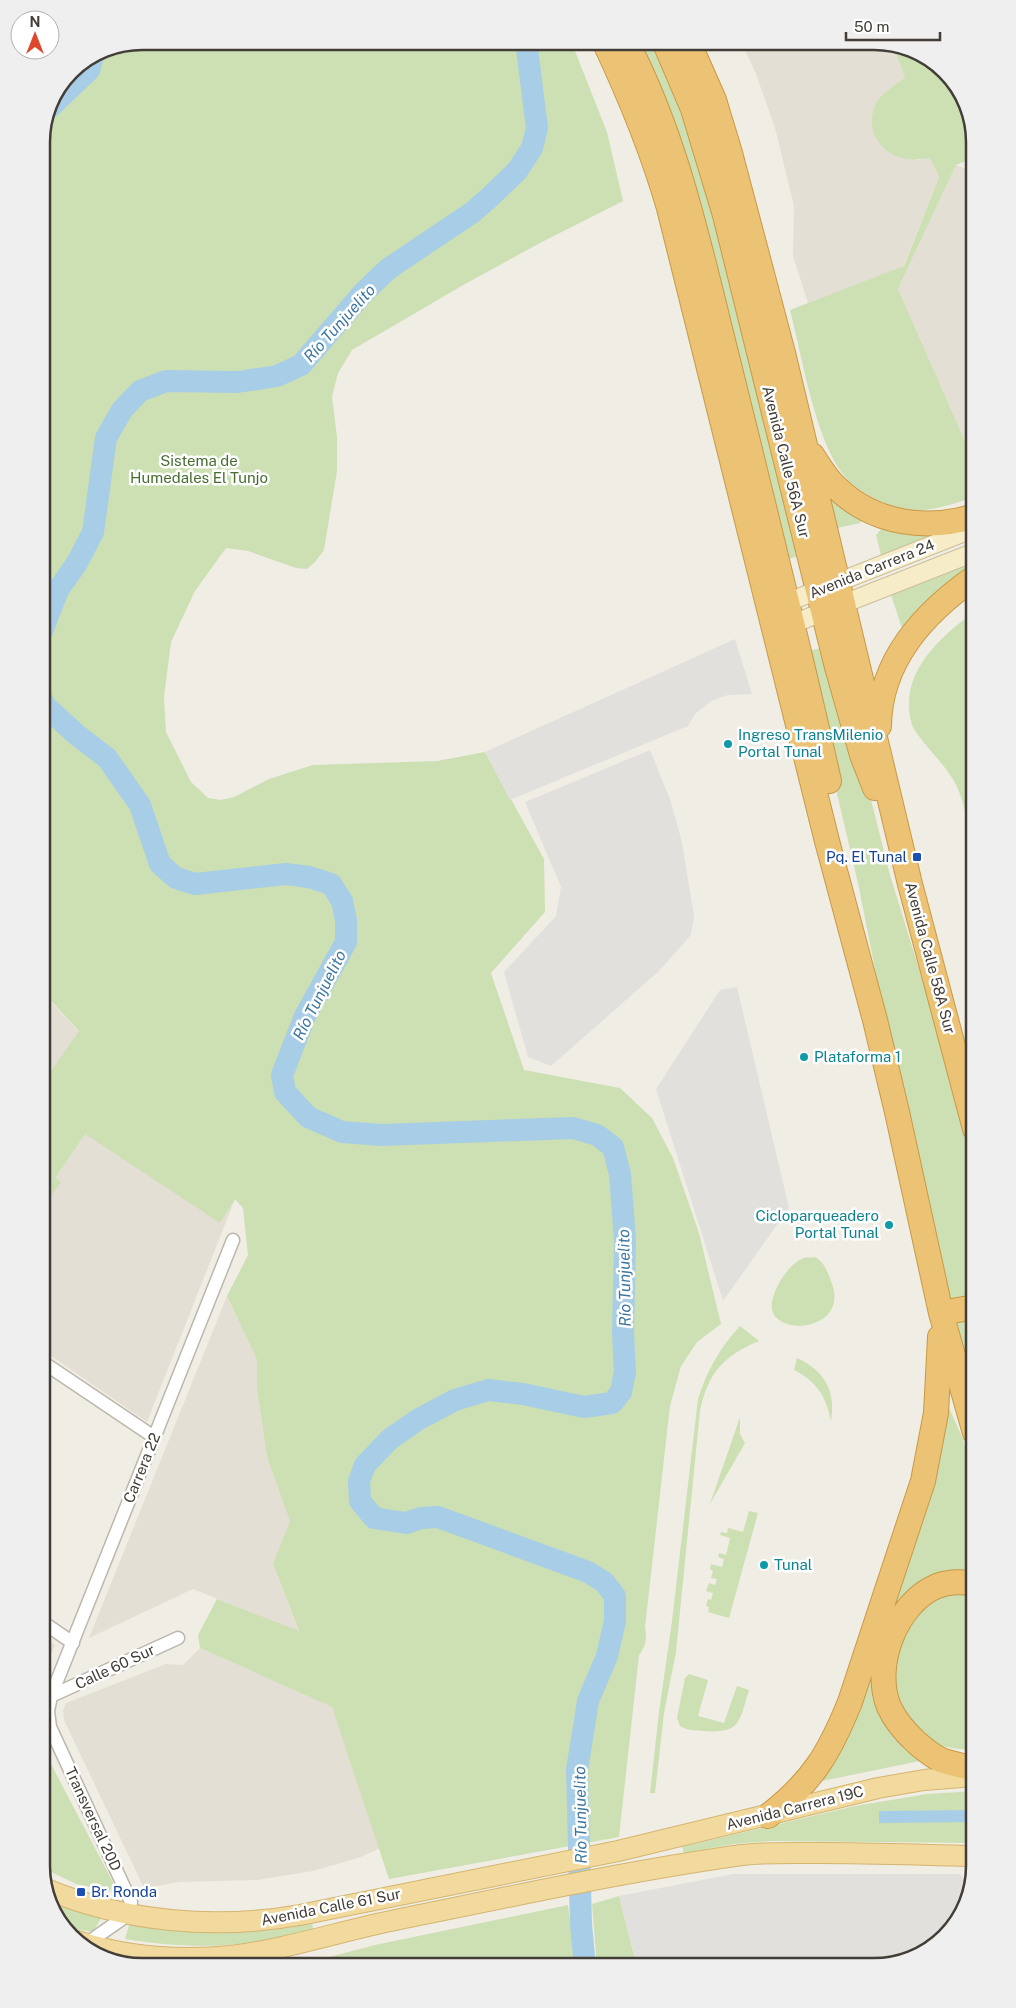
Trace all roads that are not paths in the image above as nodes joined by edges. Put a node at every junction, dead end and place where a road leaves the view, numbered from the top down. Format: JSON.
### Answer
{"nodes":[{"id":1,"x":608,"y":50,"type":"edge"},
{"id":2,"x":631,"y":50,"type":"edge"},
{"id":3,"x":668,"y":50,"type":"edge"},
{"id":4,"x":687,"y":50,"type":"edge"},
{"id":5,"x":691,"y":50,"type":"edge"},
{"id":6,"x":686,"y":92,"type":"junction"},
{"id":7,"x":684,"y":270,"type":"junction"},
{"id":8,"x":717,"y":318,"type":"junction"},
{"id":9,"x":802,"y":431,"type":"junction"},
{"id":10,"x":966,"y":518,"type":"edge"},
{"id":11,"x":966,"y":532,"type":"edge"},
{"id":12,"x":966,"y":555,"type":"edge"},
{"id":13,"x":966,"y":583,"type":"edge"},
{"id":14,"x":831,"y":597,"type":"junction"},
{"id":15,"x":781,"y":616,"type":"junction"},
{"id":16,"x":878,"y":750,"type":"junction"},
{"id":17,"x":910,"y":884,"type":"junction"},
{"id":18,"x":966,"y":1095,"type":"edge"},
{"id":19,"x":233,"y":1240,"type":"dead end"},
{"id":20,"x":966,"y":1309,"type":"edge"},
{"id":21,"x":941,"y":1313,"type":"junction"},
{"id":22,"x":50,"y":1367,"type":"edge"},
{"id":23,"x":966,"y":1401,"type":"edge"},
{"id":24,"x":154,"y":1438,"type":"junction"},
{"id":25,"x":966,"y":1583,"type":"edge"},
{"id":26,"x":50,"y":1627,"type":"edge"},
{"id":27,"x":178,"y":1638,"type":"dead end"},
{"id":28,"x":73,"y":1643,"type":"junction"},
{"id":29,"x":52,"y":1696,"type":"junction"},
{"id":30,"x":50,"y":1704,"type":"edge"},
{"id":31,"x":50,"y":1727,"type":"edge"},
{"id":32,"x":966,"y":1767,"type":"edge"},
{"id":33,"x":966,"y":1777,"type":"edge"},
{"id":34,"x":768,"y":1816,"type":"junction"},
{"id":35,"x":618,"y":1851,"type":"joint"},
{"id":36,"x":966,"y":1856,"type":"edge"},
{"id":37,"x":54,"y":1892,"type":"edge"},
{"id":38,"x":129,"y":1914,"type":"junction"},
{"id":39,"x":88,"y":1941,"type":"edge"},
{"id":40,"x":193,"y":1958,"type":"edge"}],
"edges":[{"from":1,"to":7,"type":"highway"},
{"from":2,"to":8,"type":"highway"},
{"from":3,"to":6,"type":"highway","name":"Avenida Calle 56A Sur"},
{"from":4,"to":6,"type":"highway"},
{"from":5,"to":9,"type":"highway","name":"Avenida Calle 56A Sur"},
{"from":6,"to":14,"type":"highway","name":"Avenida Calle 56A Sur"},
{"from":7,"to":8,"type":"highway"},
{"from":7,"to":15,"type":"highway"},
{"from":8,"to":15,"type":"highway"},
{"from":9,"to":10,"type":"highway"},
{"from":9,"to":14,"type":"highway","name":"Avenida Calle 56A Sur"},
{"from":11,"to":14,"type":"main road","name":"Avenida Carrera 24"},
{"from":12,"to":14,"type":"main road","name":"Avenida Carrera 24"},
{"from":13,"to":16,"type":"highway"},
{"from":14,"to":15,"type":"main road","name":"Avenida Carrera 24"},
{"from":14,"to":16,"type":"highway","name":"Avenida Calle 58A Sur"},
{"from":14,"to":17,"type":"highway","name":"Avenida Calle 56A Sur"},
{"from":15,"to":21,"type":"highway"},
{"from":16,"to":17,"type":"highway","name":"Avenida Calle 58A Sur"},
{"from":17,"to":18,"type":"highway","name":"Avenida Calle 58A Sur"},
{"from":19,"to":24,"type":"street","name":"Carrera 22"},
{"from":20,"to":21,"type":"highway"},
{"from":21,"to":23,"type":"highway"},
{"from":21,"to":34,"type":"highway"},
{"from":22,"to":24,"type":"street"},
{"from":24,"to":28,"type":"street","name":"Carrera 22"},
{"from":25,"to":32,"type":"highway"},
{"from":26,"to":28,"type":"street"},
{"from":27,"to":29,"type":"street","name":"Calle 60 Sur"},
{"from":28,"to":29,"type":"street","name":"Carrera 22"},
{"from":29,"to":30,"type":"street","name":"Transversal 20D"},
{"from":31,"to":38,"type":"street","name":"Transversal 20D"},
{"from":33,"to":34,"type":"main road","name":"Avenida Carrera 19C"},
{"from":34,"to":35,"type":"main road","name":"Avenida Carrera 19C"},
{"from":35,"to":38,"type":"main road","name":"Avenida Calle 61 Sur"},
{"from":36,"to":40,"type":"main road","name":"Avenida Calle 61 Sur"},
{"from":37,"to":38,"type":"main road","name":"Avenida Calle 61 Sur"},
{"from":38,"to":39,"type":"street"}]}
